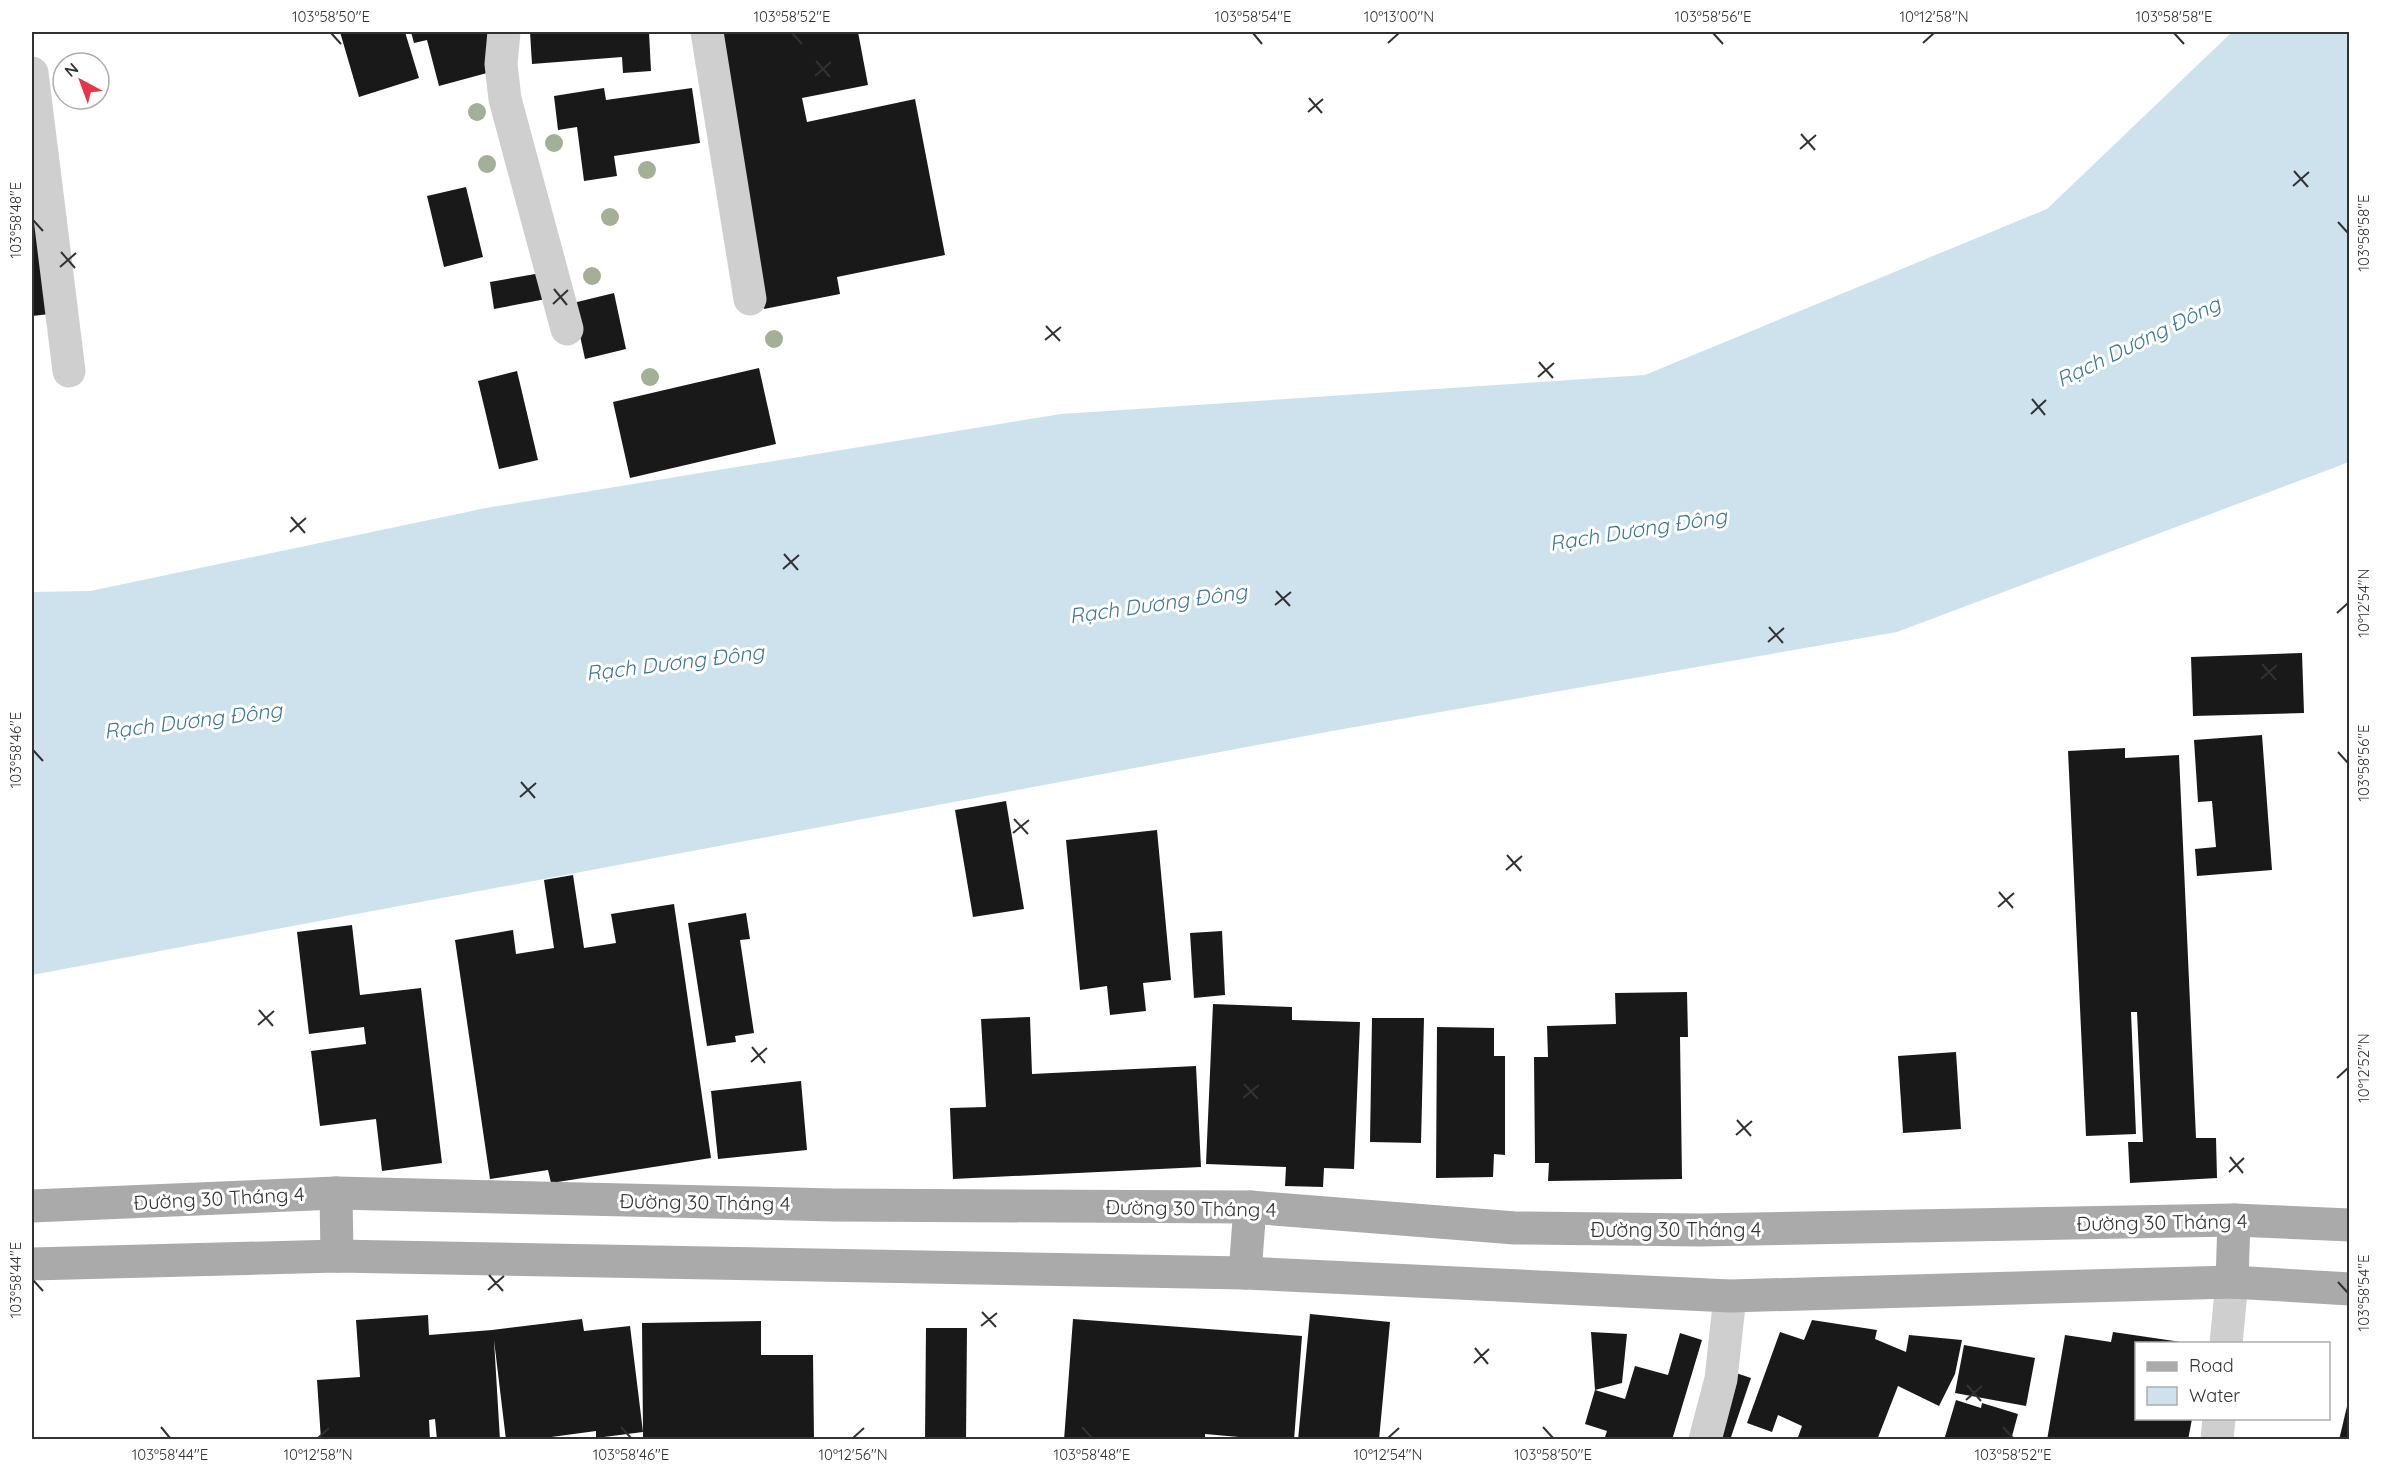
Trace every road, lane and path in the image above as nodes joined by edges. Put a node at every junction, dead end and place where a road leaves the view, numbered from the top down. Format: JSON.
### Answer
{"nodes":[{"id":1,"x":504,"y":32,"type":"edge"},
{"id":2,"x":707,"y":32,"type":"edge"},
{"id":3,"x":32,"y":73,"type":"edge"},
{"id":4,"x":750,"y":299,"type":"dead end"},
{"id":5,"x":567,"y":329,"type":"dead end"},
{"id":6,"x":69,"y":371,"type":"dead end"},
{"id":7,"x":336,"y":1193,"type":"junction"},
{"id":8,"x":32,"y":1206,"type":"edge"},
{"id":9,"x":1250,"y":1207,"type":"junction"},
{"id":10,"x":2234,"y":1220,"type":"junction"},
{"id":11,"x":2349,"y":1225,"type":"edge"},
{"id":12,"x":337,"y":1256,"type":"junction"},
{"id":13,"x":32,"y":1264,"type":"edge"},
{"id":14,"x":1245,"y":1273,"type":"junction"},
{"id":15,"x":2232,"y":1282,"type":"junction"},
{"id":16,"x":2349,"y":1289,"type":"edge"},
{"id":17,"x":1730,"y":1296,"type":"junction"},
{"id":18,"x":2226,"y":1342,"type":"edge"},
{"id":19,"x":2219,"y":1420,"type":"edge"},
{"id":20,"x":1705,"y":1440,"type":"edge"},
{"id":21,"x":2217,"y":1440,"type":"edge"}],
"edges":[{"from":1,"to":5,"type":"street"},
{"from":2,"to":4,"type":"street"},
{"from":3,"to":6,"type":"street"},
{"from":7,"to":8,"type":"main road","name":"Đường 30 Tháng 4"},
{"from":7,"to":9,"type":"main road","name":"Đường 30 Tháng 4"},
{"from":7,"to":12,"type":"main road"},
{"from":9,"to":10,"type":"main road","name":"Đường 30 Tháng 4"},
{"from":9,"to":14,"type":"main road"},
{"from":10,"to":11,"type":"main road","name":"Đường 30 Tháng 4"},
{"from":10,"to":15,"type":"main road"},
{"from":12,"to":13,"type":"main road"},
{"from":12,"to":14,"type":"main road"},
{"from":14,"to":17,"type":"main road"},
{"from":15,"to":16,"type":"main road"},
{"from":15,"to":17,"type":"main road"},
{"from":15,"to":18,"type":"street"},
{"from":17,"to":20,"type":"street"},
{"from":19,"to":21,"type":"street"}]}
